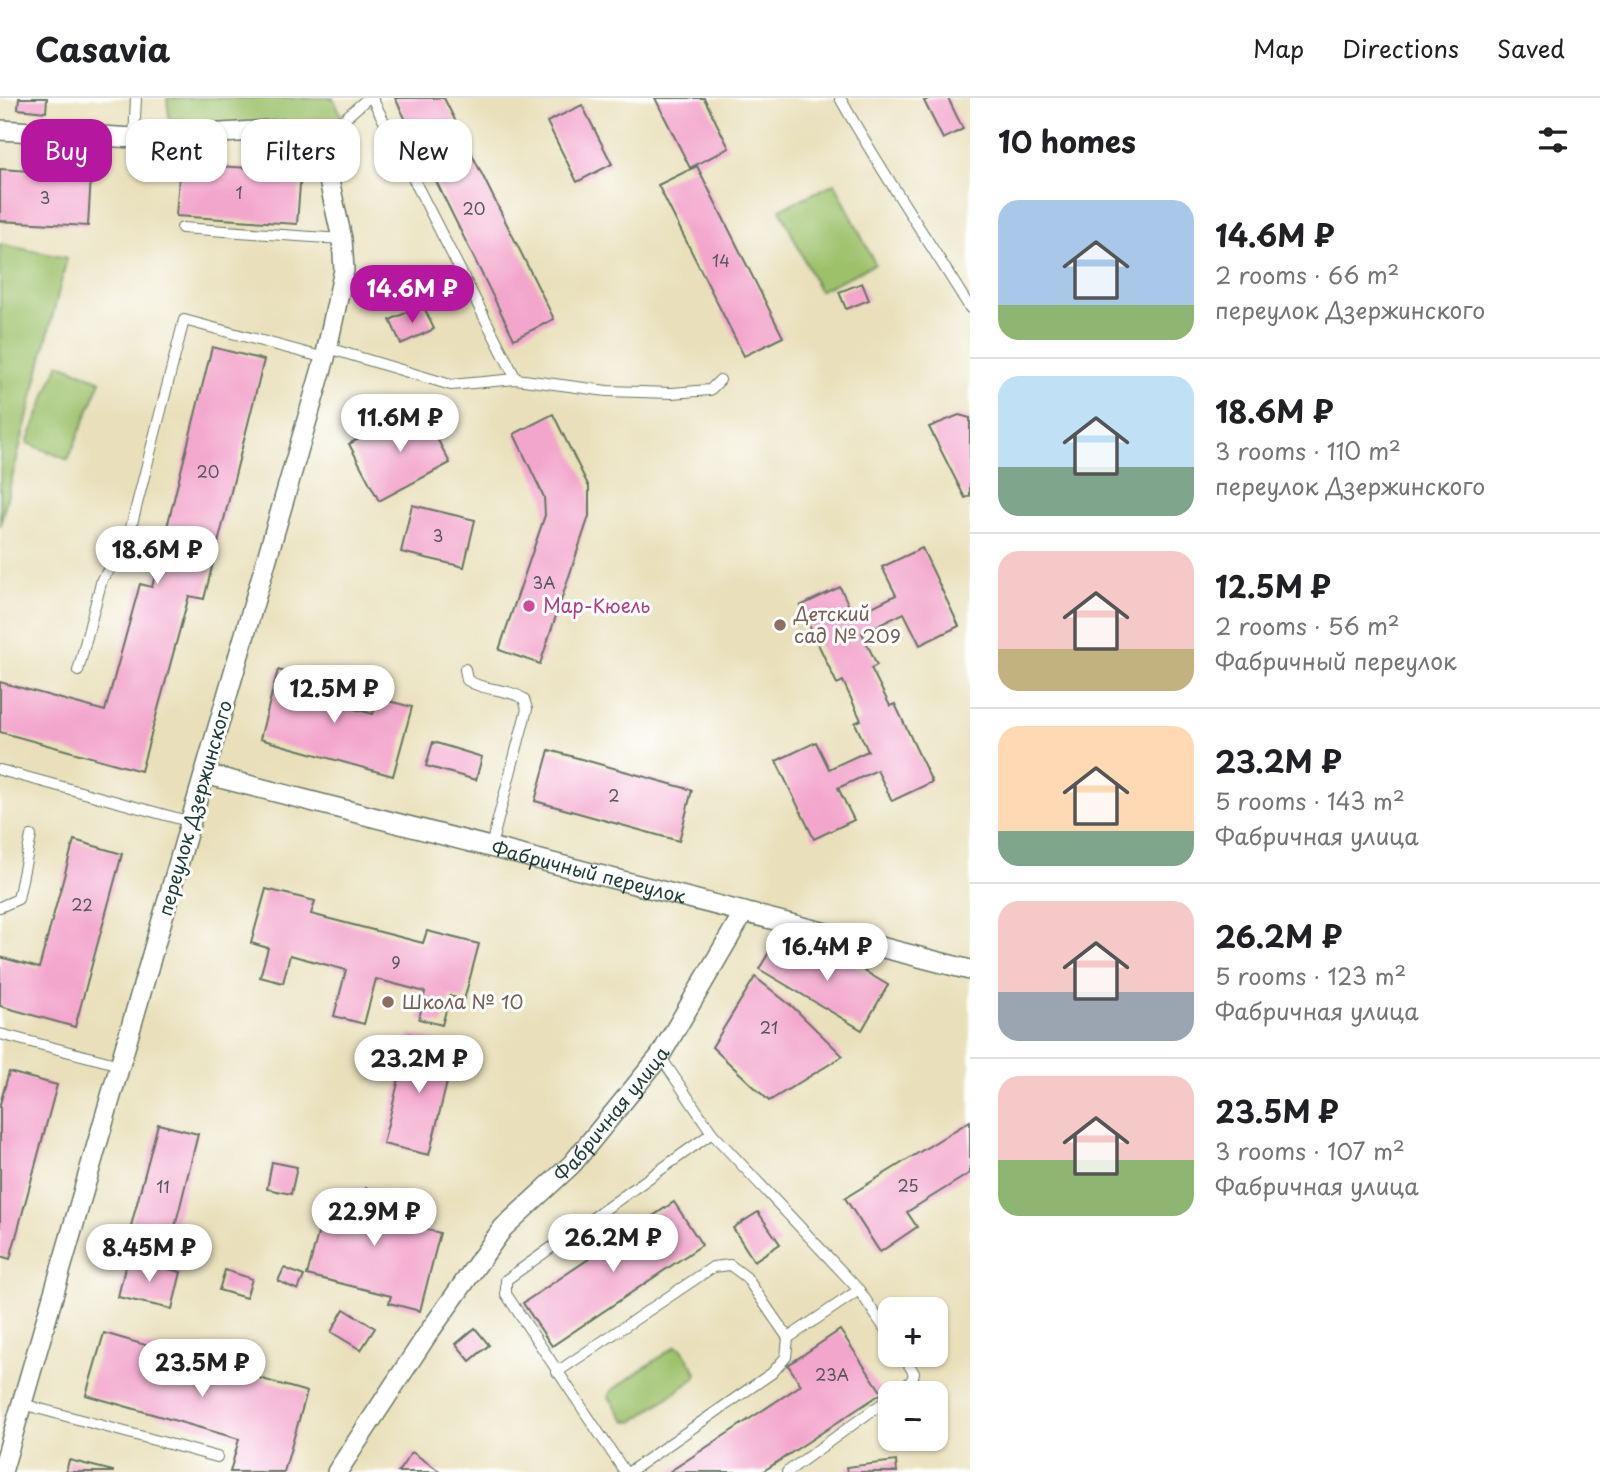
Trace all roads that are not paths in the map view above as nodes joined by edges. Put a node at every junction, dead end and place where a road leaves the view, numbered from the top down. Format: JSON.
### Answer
{"nodes":[{"id":1,"x":136,"y":98,"type":"edge"},
{"id":2,"x":370,"y":98,"type":"edge"},
{"id":3,"x":840,"y":98,"type":"edge"},
{"id":4,"x":135,"y":119,"type":"edge"},
{"id":5,"x":345,"y":119,"type":"edge"},
{"id":6,"x":0,"y":130,"type":"edge"},
{"id":7,"x":126,"y":138,"type":"edge"},
{"id":8,"x":329,"y":182,"type":"edge"},
{"id":9,"x":182,"y":228,"type":"dead end"},
{"id":10,"x":342,"y":239,"type":"junction"},
{"id":11,"x":970,"y":308,"type":"edge"},
{"id":12,"x":327,"y":353,"type":"junction"},
{"id":13,"x":516,"y":379,"type":"junction"},
{"id":14,"x":720,"y":380,"type":"dead end"},
{"id":15,"x":465,"y":669,"type":"dead end"},
{"id":16,"x":78,"y":671,"type":"dead end"},
{"id":17,"x":0,"y":769,"type":"edge"},
{"id":18,"x":205,"y":774,"type":"junction"},
{"id":19,"x":191,"y":822,"type":"junction"},
{"id":20,"x":31,"y":836,"type":"dead end"},
{"id":21,"x":491,"y":846,"type":"junction"},
{"id":22,"x":0,"y":907,"type":"edge"},
{"id":23,"x":744,"y":912,"type":"junction"},
{"id":24,"x":970,"y":970,"type":"edge"},
{"id":25,"x":0,"y":1034,"type":"edge"},
{"id":26,"x":660,"y":1056,"type":"junction"},
{"id":27,"x":120,"y":1065,"type":"junction"},
{"id":28,"x":712,"y":1133,"type":"junction"},
{"id":29,"x":859,"y":1290,"type":"junction"},
{"id":30,"x":878,"y":1318,"type":"edge"},
{"id":31,"x":788,"y":1338,"type":"junction"},
{"id":32,"x":557,"y":1372,"type":"junction"},
{"id":33,"x":22,"y":1404,"type":"junction"},
{"id":34,"x":878,"y":1406,"type":"edge"},
{"id":35,"x":217,"y":1457,"type":"dead end"},
{"id":36,"x":2,"y":1472,"type":"edge"},
{"id":37,"x":337,"y":1472,"type":"edge"},
{"id":38,"x":627,"y":1472,"type":"edge"},
{"id":39,"x":787,"y":1472,"type":"edge"}],
"edges":[{"from":1,"to":4,"type":"lane"},
{"from":2,"to":5,"type":"lane"},
{"from":2,"to":13,"type":"lane"},
{"from":3,"to":11,"type":"lane"},
{"from":6,"to":7,"type":"street"},
{"from":8,"to":10,"type":"street","name":"переулок Дзержинского"},
{"from":9,"to":10,"type":"lane"},
{"from":10,"to":12,"type":"street","name":"переулок Дзержинского"},
{"from":12,"to":13,"type":"lane"},
{"from":12,"to":16,"type":"lane"},
{"from":12,"to":18,"type":"street","name":"переулок Дзержинского"},
{"from":13,"to":14,"type":"lane"},
{"from":15,"to":21,"type":"lane"},
{"from":17,"to":19,"type":"lane"},
{"from":18,"to":19,"type":"street","name":"переулок Дзержинского"},
{"from":18,"to":21,"type":"street","name":"Фабричный переулок"},
{"from":19,"to":27,"type":"street","name":"переулок Дзержинского"},
{"from":20,"to":22,"type":"lane"},
{"from":21,"to":23,"type":"street","name":"Фабричный переулок"},
{"from":23,"to":24,"type":"street","name":"Фабричный переулок"},
{"from":23,"to":26,"type":"street","name":"Фабричная улица"},
{"from":25,"to":27,"type":"lane"},
{"from":26,"to":28,"type":"lane"},
{"from":26,"to":37,"type":"street","name":"Фабричная улица"},
{"from":27,"to":33,"type":"street","name":"переулок Дзержинского"},
{"from":28,"to":29,"type":"lane"},
{"from":28,"to":32,"type":"lane"},
{"from":29,"to":30,"type":"lane"},
{"from":29,"to":31,"type":"lane"},
{"from":31,"to":32,"type":"lane"},
{"from":31,"to":38,"type":"lane"},
{"from":32,"to":38,"type":"lane"},
{"from":33,"to":35,"type":"lane"},
{"from":33,"to":36,"type":"street","name":"переулок Дзержинского"},
{"from":34,"to":39,"type":"lane"}]}
